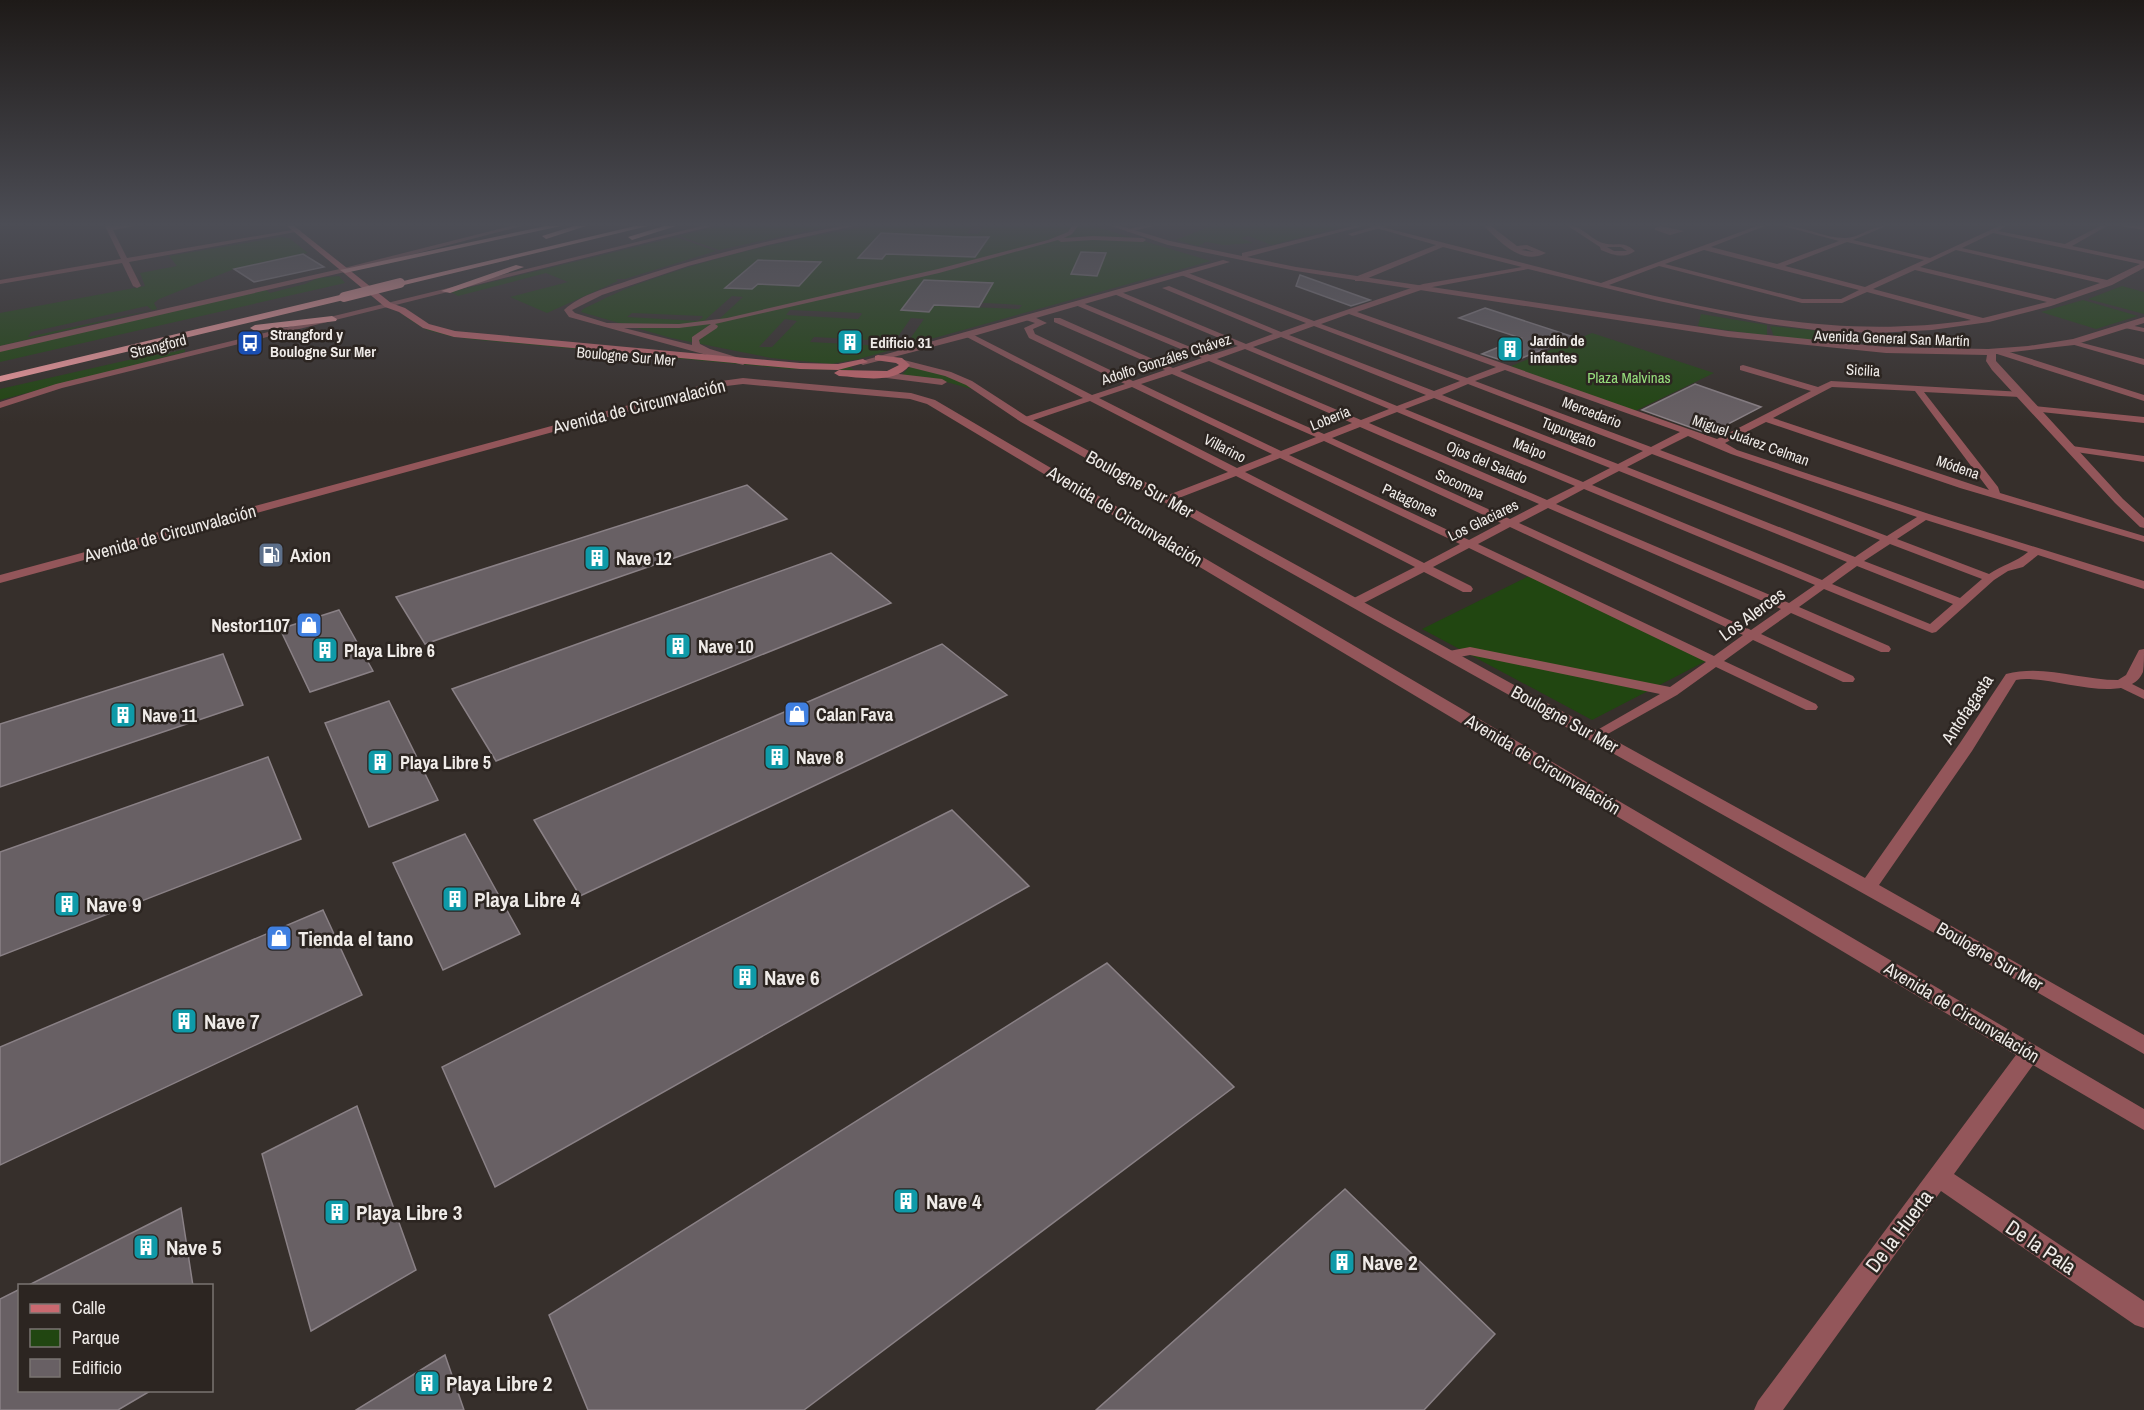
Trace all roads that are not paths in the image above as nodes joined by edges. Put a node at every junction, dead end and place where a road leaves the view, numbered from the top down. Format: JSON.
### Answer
{"nodes":[{"id":1,"x":250,"y":292,"type":"edge"},
{"id":2,"x":325,"y":292,"type":"edge"},
{"id":3,"x":365,"y":292,"type":"edge"},
{"id":4,"x":372,"y":292,"type":"edge"},
{"id":5,"x":443,"y":292,"type":"edge"},
{"id":6,"x":607,"y":292,"type":"edge"},
{"id":7,"x":849,"y":292,"type":"edge"},
{"id":8,"x":1126,"y":292,"type":"edge"},
{"id":9,"x":1175,"y":292,"type":"edge"},
{"id":10,"x":1230,"y":292,"type":"edge"},
{"id":11,"x":1411,"y":292,"type":"edge"},
{"id":12,"x":1428,"y":292,"type":"edge"},
{"id":13,"x":1429,"y":292,"type":"edge"},
{"id":14,"x":1629,"y":292,"type":"edge"},
{"id":15,"x":1766,"y":292,"type":"edge"},
{"id":16,"x":1862,"y":292,"type":"edge"},
{"id":17,"x":1873,"y":292,"type":"edge"},
{"id":18,"x":2013,"y":292,"type":"edge"},
{"id":19,"x":2089,"y":292,"type":"edge"},
{"id":20,"x":1118,"y":294,"type":"junction"},
{"id":21,"x":2055,"y":302,"type":"junction"},
{"id":22,"x":1077,"y":304,"type":"junction"},
{"id":23,"x":388,"y":305,"type":"junction"},
{"id":24,"x":1092,"y":310,"type":"junction"},
{"id":25,"x":1350,"y":312,"type":"junction"},
{"id":26,"x":1029,"y":318,"type":"junction"},
{"id":27,"x":332,"y":319,"type":"junction"},
{"id":28,"x":727,"y":320,"type":"junction"},
{"id":29,"x":1057,"y":320,"type":"junction"},
{"id":30,"x":2144,"y":320,"type":"edge"},
{"id":31,"x":1986,"y":321,"type":"junction"},
{"id":32,"x":1043,"y":323,"type":"junction"},
{"id":33,"x":1316,"y":324,"type":"junction"},
{"id":34,"x":607,"y":325,"type":"junction"},
{"id":35,"x":2128,"y":326,"type":"junction"},
{"id":36,"x":2144,"y":330,"type":"edge"},
{"id":37,"x":968,"y":335,"type":"junction"},
{"id":38,"x":1282,"y":335,"type":"junction"},
{"id":39,"x":2074,"y":342,"type":"junction"},
{"id":40,"x":675,"y":344,"type":"junction"},
{"id":41,"x":174,"y":347,"type":"tunnel mouth"},
{"id":42,"x":1246,"y":347,"type":"junction"},
{"id":43,"x":0,"y":349,"type":"edge"},
{"id":44,"x":1938,"y":350,"type":"junction"},
{"id":45,"x":159,"y":351,"type":"tunnel mouth"},
{"id":46,"x":707,"y":351,"type":"junction"},
{"id":47,"x":1992,"y":351,"type":"junction"},
{"id":48,"x":662,"y":354,"type":"junction"},
{"id":49,"x":1962,"y":356,"type":"junction"},
{"id":50,"x":878,"y":358,"type":"joint"},
{"id":51,"x":902,"y":359,"type":"junction"},
{"id":52,"x":1210,"y":359,"type":"junction"},
{"id":53,"x":743,"y":362,"type":"junction"},
{"id":54,"x":863,"y":362,"type":"junction"},
{"id":55,"x":2144,"y":362,"type":"edge"},
{"id":56,"x":1504,"y":367,"type":"junction"},
{"id":57,"x":1743,"y":368,"type":"dead end"},
{"id":58,"x":1995,"y":368,"type":"junction"},
{"id":59,"x":0,"y":369,"type":"edge"},
{"id":60,"x":1173,"y":371,"type":"junction"},
{"id":61,"x":879,"y":375,"type":"junction"},
{"id":62,"x":0,"y":379,"type":"edge"},
{"id":63,"x":1466,"y":381,"type":"junction"},
{"id":64,"x":1132,"y":384,"type":"junction"},
{"id":65,"x":0,"y":387,"type":"edge"},
{"id":66,"x":1917,"y":388,"type":"junction"},
{"id":67,"x":1817,"y":390,"type":"junction"},
{"id":68,"x":1432,"y":394,"type":"junction"},
{"id":69,"x":2020,"y":394,"type":"junction"},
{"id":70,"x":985,"y":395,"type":"junction"},
{"id":71,"x":1090,"y":398,"type":"junction"},
{"id":72,"x":2144,"y":398,"type":"edge"},
{"id":73,"x":0,"y":405,"type":"edge"},
{"id":74,"x":1395,"y":408,"type":"junction"},
{"id":75,"x":2034,"y":409,"type":"junction"},
{"id":76,"x":1764,"y":418,"type":"junction"},
{"id":77,"x":1025,"y":420,"type":"junction"},
{"id":78,"x":2144,"y":420,"type":"edge"},
{"id":79,"x":1358,"y":423,"type":"junction"},
{"id":80,"x":1688,"y":432,"type":"junction"},
{"id":81,"x":1323,"y":437,"type":"junction"},
{"id":82,"x":1718,"y":443,"type":"junction"},
{"id":83,"x":2072,"y":449,"type":"junction"},
{"id":84,"x":1652,"y":451,"type":"junction"},
{"id":85,"x":1281,"y":455,"type":"junction"},
{"id":86,"x":2144,"y":459,"type":"edge"},
{"id":87,"x":1620,"y":468,"type":"junction"},
{"id":88,"x":1239,"y":472,"type":"junction"},
{"id":89,"x":1583,"y":486,"type":"junction"},
{"id":90,"x":1995,"y":495,"type":"junction"},
{"id":91,"x":1167,"y":499,"type":"junction"},
{"id":92,"x":1547,"y":505,"type":"junction"},
{"id":93,"x":1924,"y":516,"type":"junction"},
{"id":94,"x":1512,"y":524,"type":"junction"},
{"id":95,"x":2144,"y":524,"type":"edge"},
{"id":96,"x":2144,"y":539,"type":"edge"},
{"id":97,"x":1889,"y":541,"type":"junction"},
{"id":98,"x":1469,"y":545,"type":"junction"},
{"id":99,"x":2035,"y":552,"type":"junction"},
{"id":100,"x":1856,"y":561,"type":"junction"},
{"id":101,"x":1424,"y":566,"type":"junction"},
{"id":102,"x":1990,"y":578,"type":"junction"},
{"id":103,"x":0,"y":579,"type":"edge"},
{"id":104,"x":1823,"y":585,"type":"junction"},
{"id":105,"x":2144,"y":585,"type":"edge"},
{"id":106,"x":1467,"y":588,"type":"dead end"},
{"id":107,"x":1356,"y":602,"type":"junction"},
{"id":108,"x":1962,"y":603,"type":"junction"},
{"id":109,"x":1790,"y":609,"type":"junction"},
{"id":110,"x":1753,"y":636,"type":"junction"},
{"id":111,"x":1884,"y":649,"type":"dead end"},
{"id":112,"x":2144,"y":653,"type":"edge"},
{"id":113,"x":1449,"y":655,"type":"junction"},
{"id":114,"x":1716,"y":661,"type":"junction"},
{"id":115,"x":1848,"y":679,"type":"dead end"},
{"id":116,"x":2124,"y":684,"type":"junction"},
{"id":117,"x":1672,"y":692,"type":"junction"},
{"id":118,"x":2144,"y":695,"type":"edge"},
{"id":119,"x":1811,"y":707,"type":"dead end"},
{"id":120,"x":1597,"y":736,"type":"junction"},
{"id":121,"x":1868,"y":887,"type":"junction"},
{"id":122,"x":2144,"y":1045,"type":"edge"},
{"id":123,"x":2030,"y":1052,"type":"junction"},
{"id":124,"x":2144,"y":1120,"type":"edge"},
{"id":125,"x":1939,"y":1177,"type":"junction"},
{"id":126,"x":2144,"y":1316,"type":"edge"},
{"id":127,"x":1767,"y":1410,"type":"edge"}],
"edges":[{"from":1,"to":43,"type":"street"},
{"from":2,"to":59,"type":"highway"},
{"from":3,"to":62,"type":"highway","bridge":true},
{"from":4,"to":23,"type":"main road","name":"Boulogne Sur Mer"},
{"from":5,"to":23,"type":"street","name":"Strangford"},
{"from":6,"to":34,"type":"street"},
{"from":7,"to":28,"type":"street"},
{"from":8,"to":20,"type":"street"},
{"from":9,"to":38,"type":"street","name":"Tupungato"},
{"from":10,"to":33,"type":"street","name":"Mercedario"},
{"from":11,"to":25,"type":"street","name":"Adolfo Gonzáles Chávez"},
{"from":12,"to":49,"type":"street","name":"Avenida General San Martín"},
{"from":13,"to":44,"type":"street","name":"Avenida General San Martín"},
{"from":14,"to":31,"type":"street"},
{"from":15,"to":16,"type":"street"},
{"from":17,"to":31,"type":"street"},
{"from":18,"to":21,"type":"street"},
{"from":19,"to":21,"type":"street"},
{"from":20,"to":22,"type":"street"},
{"from":20,"to":42,"type":"street","name":"Maipo"},
{"from":21,"to":31,"type":"street"},
{"from":22,"to":24,"type":"street","name":"Ojos del Salado"},
{"from":22,"to":26,"type":"street"},
{"from":23,"to":27,"type":"street","name":"Strangford"},
{"from":23,"to":48,"type":"main road","name":"Boulogne Sur Mer"},
{"from":23,"to":61,"type":"main road","name":"Boulogne Sur Mer"},
{"from":24,"to":29,"type":"street"},
{"from":24,"to":52,"type":"street","name":"Ojos del Salado"},
{"from":25,"to":33,"type":"street","name":"Adolfo Gonzáles Chávez"},
{"from":25,"to":56,"type":"street","name":"Miguel Juárez Celman"},
{"from":26,"to":32,"type":"street"},
{"from":26,"to":37,"type":"street"},
{"from":27,"to":41,"type":"highway"},
{"from":27,"to":73,"type":"street","name":"Strangford"},
{"from":28,"to":34,"type":"street"},
{"from":28,"to":40,"type":"street"},
{"from":28,"to":46,"type":"street"},
{"from":29,"to":32,"type":"street"},
{"from":29,"to":60,"type":"street","name":"Socompa"},
{"from":30,"to":35,"type":"street"},
{"from":32,"to":64,"type":"street","name":"Patagones"},
{"from":33,"to":38,"type":"street","name":"Adolfo Gonzáles Chávez"},
{"from":33,"to":63,"type":"street","name":"Mercedario"},
{"from":34,"to":40,"type":"street"},
{"from":35,"to":36,"type":"street"},
{"from":35,"to":39,"type":"street"},
{"from":37,"to":51,"type":"street"},
{"from":37,"to":71,"type":"street","name":"Villarino"},
{"from":38,"to":42,"type":"street","name":"Adolfo Gonzáles Chávez"},
{"from":38,"to":68,"type":"street","name":"Tupungato"},
{"from":39,"to":47,"type":"street"},
{"from":39,"to":55,"type":"street"},
{"from":40,"to":46,"type":"street"},
{"from":40,"to":48,"type":"street"},
{"from":42,"to":52,"type":"street","name":"Adolfo Gonzáles Chávez"},
{"from":42,"to":74,"type":"street","name":"Maipo"},
{"from":44,"to":47,"type":"street","name":"Avenida General San Martín"},
{"from":44,"to":49,"type":"street"},
{"from":45,"to":65,"type":"highway"},
{"from":46,"to":53,"type":"street"},
{"from":47,"to":49,"type":"street","name":"Avenida General San Martín"},
{"from":47,"to":58,"type":"street"},
{"from":47,"to":72,"type":"street"},
{"from":48,"to":53,"type":"main road","name":"Boulogne Sur Mer"},
{"from":49,"to":58,"type":"street"},
{"from":50,"to":51,"type":"main road"},
{"from":50,"to":54,"type":"street"},
{"from":51,"to":61,"type":"main road"},
{"from":51,"to":70,"type":"street","name":"Boulogne Sur Mer"},
{"from":52,"to":60,"type":"street","name":"Adolfo Gonzáles Chávez"},
{"from":52,"to":79,"type":"street","name":"Ojos del Salado"},
{"from":53,"to":54,"type":"main road","name":"Boulogne Sur Mer"},
{"from":54,"to":61,"type":"main road"},
{"from":56,"to":63,"type":"street","name":"Lobería"},
{"from":56,"to":80,"type":"street","name":"Miguel Juárez Celman"},
{"from":57,"to":67,"type":"street"},
{"from":58,"to":69,"type":"street"},
{"from":60,"to":64,"type":"street","name":"Adolfo Gonzáles Chávez"},
{"from":60,"to":81,"type":"street","name":"Socompa"},
{"from":61,"to":70,"type":"street","name":"Boulogne Sur Mer"},
{"from":63,"to":68,"type":"street","name":"Lobería"},
{"from":63,"to":84,"type":"street","name":"Mercedario"},
{"from":64,"to":71,"type":"street","name":"Adolfo Gonzáles Chávez"},
{"from":64,"to":85,"type":"street","name":"Patagones"},
{"from":66,"to":67,"type":"street","name":"Sicilia"},
{"from":66,"to":69,"type":"street","name":"Sicilia"},
{"from":66,"to":90,"type":"street"},
{"from":67,"to":76,"type":"street","name":"Sicilia"},
{"from":68,"to":74,"type":"street","name":"Lobería"},
{"from":68,"to":87,"type":"street","name":"Tupungato"},
{"from":69,"to":75,"type":"street"},
{"from":70,"to":77,"type":"street","name":"Boulogne Sur Mer"},
{"from":71,"to":77,"type":"street","name":"Adolfo Gonzáles Chávez"},
{"from":71,"to":88,"type":"street","name":"Villarino"},
{"from":74,"to":79,"type":"street","name":"Lobería"},
{"from":74,"to":89,"type":"street","name":"Maipo"},
{"from":75,"to":78,"type":"street"},
{"from":75,"to":83,"type":"street"},
{"from":76,"to":82,"type":"street","name":"Sicilia"},
{"from":76,"to":90,"type":"street","name":"Módena"},
{"from":77,"to":91,"type":"street","name":"Boulogne Sur Mer"},
{"from":79,"to":81,"type":"street","name":"Lobería"},
{"from":79,"to":92,"type":"street","name":"Ojos del Salado"},
{"from":80,"to":82,"type":"street","name":"Miguel Juárez Celman"},
{"from":80,"to":84,"type":"street","name":"Los Glaciares"},
{"from":81,"to":85,"type":"street","name":"Lobería"},
{"from":81,"to":94,"type":"street","name":"Socompa"},
{"from":82,"to":93,"type":"street","name":"Miguel Juárez Celman"},
{"from":83,"to":86,"type":"street"},
{"from":83,"to":95,"type":"street"},
{"from":84,"to":87,"type":"street","name":"Los Glaciares"},
{"from":84,"to":97,"type":"street","name":"Mercedario"},
{"from":85,"to":88,"type":"street","name":"Lobería"},
{"from":85,"to":98,"type":"street","name":"Patagones"},
{"from":87,"to":89,"type":"street","name":"Los Glaciares"},
{"from":87,"to":100,"type":"street","name":"Tupungato"},
{"from":88,"to":91,"type":"street","name":"Lobería"},
{"from":88,"to":101,"type":"street","name":"Villarino"},
{"from":89,"to":92,"type":"street","name":"Los Glaciares"},
{"from":89,"to":104,"type":"street","name":"Maipo"},
{"from":90,"to":96,"type":"street","name":"Módena"},
{"from":91,"to":107,"type":"street","name":"Boulogne Sur Mer"},
{"from":92,"to":94,"type":"street","name":"Los Glaciares"},
{"from":92,"to":109,"type":"street","name":"Ojos del Salado"},
{"from":93,"to":97,"type":"street","name":"Los Alerces"},
{"from":93,"to":99,"type":"street","name":"Miguel Juárez Celman"},
{"from":94,"to":98,"type":"street","name":"Los Glaciares"},
{"from":94,"to":110,"type":"street","name":"Socompa"},
{"from":97,"to":100,"type":"street","name":"Los Alerces"},
{"from":97,"to":102,"type":"street","name":"Mercedario"},
{"from":98,"to":101,"type":"street","name":"Los Glaciares"},
{"from":98,"to":114,"type":"street","name":"Patagones"},
{"from":99,"to":102,"type":"street"},
{"from":99,"to":105,"type":"street","name":"Miguel Juárez Celman"},
{"from":100,"to":104,"type":"street","name":"Los Alerces"},
{"from":100,"to":108,"type":"street","name":"Tupungato"},
{"from":101,"to":106,"type":"street","name":"Villarino"},
{"from":101,"to":107,"type":"street","name":"Los Glaciares"},
{"from":102,"to":108,"type":"street"},
{"from":103,"to":123,"type":"street","name":"Avenida de Circunvalación"},
{"from":104,"to":108,"type":"street","name":"Maipo"},
{"from":104,"to":109,"type":"street","name":"Los Alerces"},
{"from":107,"to":113,"type":"street","name":"Boulogne Sur Mer"},
{"from":109,"to":110,"type":"street","name":"Los Alerces"},
{"from":109,"to":111,"type":"street","name":"Ojos del Salado"},
{"from":110,"to":114,"type":"street","name":"Los Alerces"},
{"from":110,"to":115,"type":"street","name":"Socompa"},
{"from":112,"to":116,"type":"street"},
{"from":113,"to":117,"type":"street"},
{"from":113,"to":120,"type":"street","name":"Boulogne Sur Mer"},
{"from":114,"to":117,"type":"street","name":"Los Alerces"},
{"from":114,"to":119,"type":"street","name":"Patagones"},
{"from":116,"to":118,"type":"street"},
{"from":116,"to":121,"type":"street","name":"Antofagasta"},
{"from":117,"to":120,"type":"street","name":"Los Alerces"},
{"from":120,"to":121,"type":"street","name":"Boulogne Sur Mer"},
{"from":121,"to":122,"type":"street","name":"Boulogne Sur Mer"},
{"from":123,"to":124,"type":"street","name":"Avenida de Circunvalación"},
{"from":123,"to":125,"type":"street","name":"De la Huerta"},
{"from":125,"to":126,"type":"street","name":"De la Pala"},
{"from":125,"to":127,"type":"street","name":"De la Huerta"}]}
